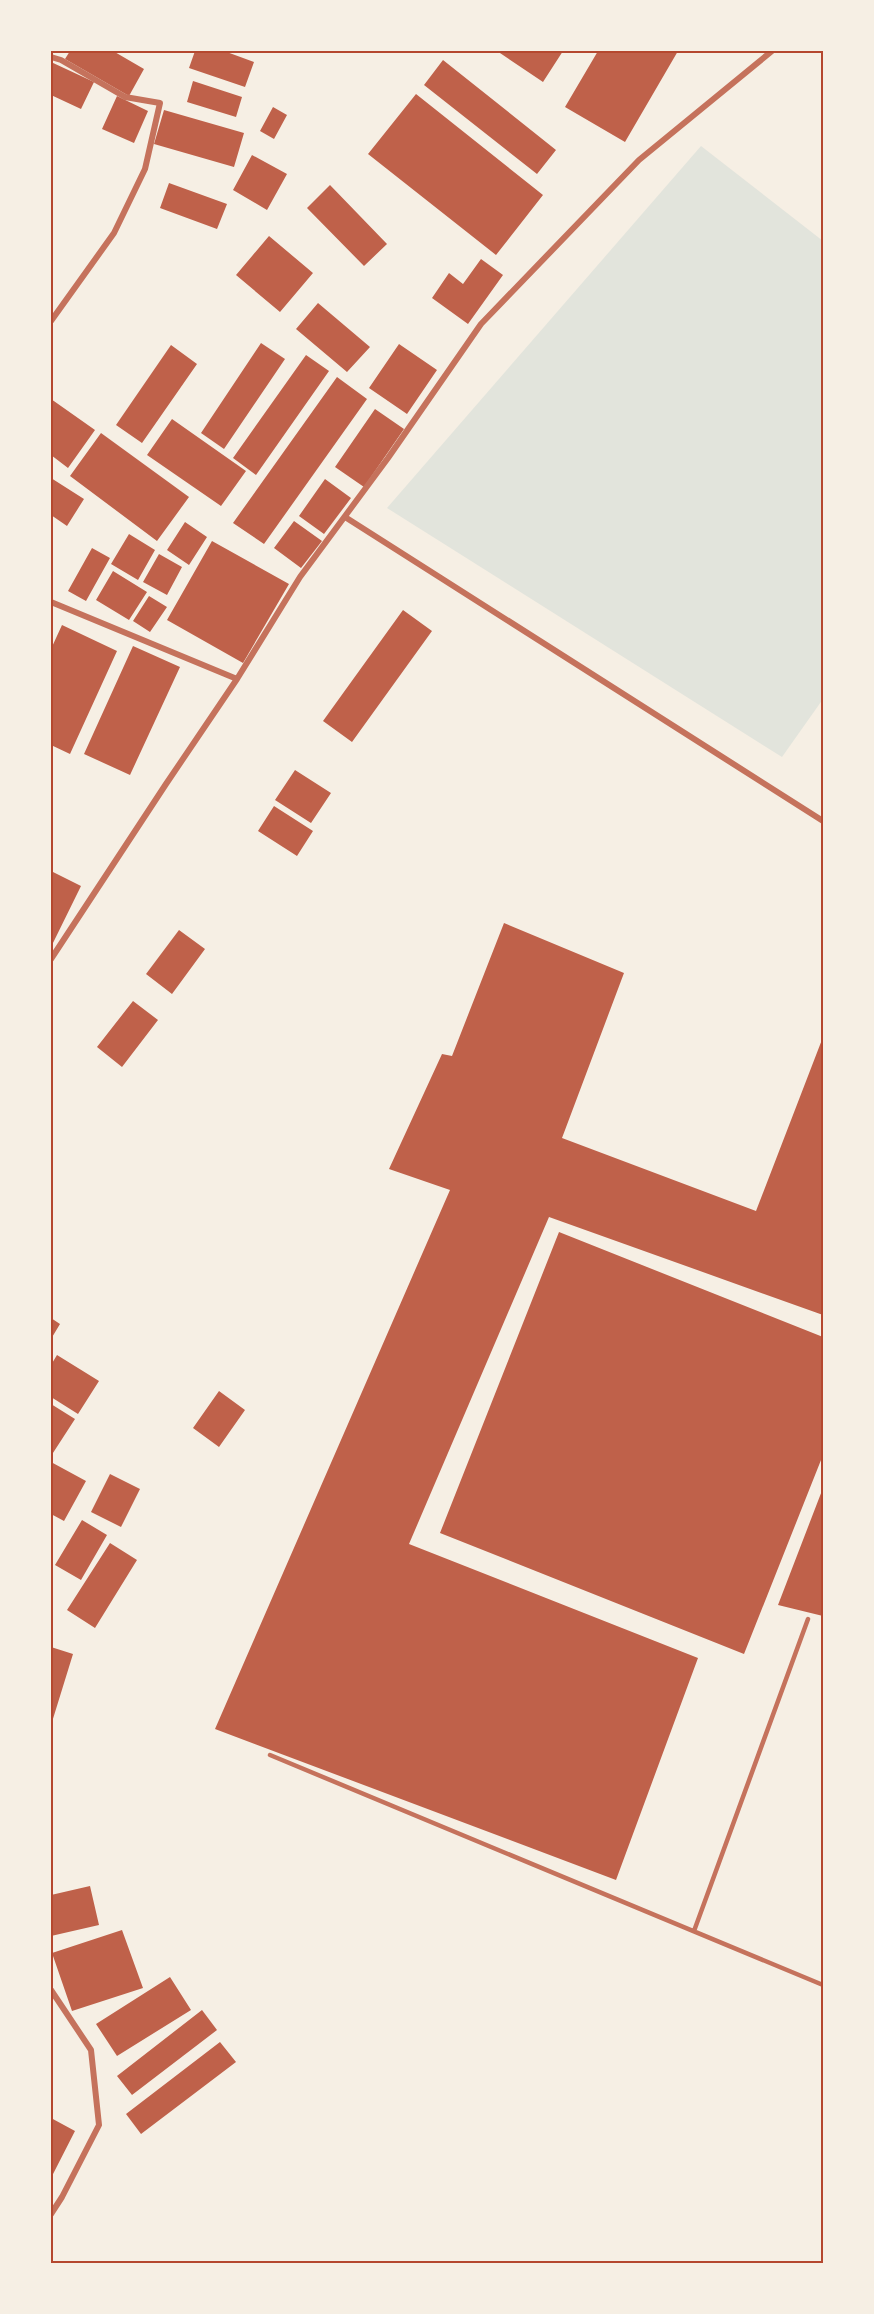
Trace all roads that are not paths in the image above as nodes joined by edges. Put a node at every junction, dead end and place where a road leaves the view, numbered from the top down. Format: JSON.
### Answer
{"nodes":[{"id":1,"x":772,"y":51,"type":"edge"},
{"id":2,"x":51,"y":57,"type":"edge"},
{"id":3,"x":51,"y":321,"type":"edge"},
{"id":4,"x":345,"y":517,"type":"junction"},
{"id":5,"x":51,"y":602,"type":"edge"},
{"id":6,"x":237,"y":679,"type":"junction"},
{"id":7,"x":823,"y":821,"type":"edge"},
{"id":8,"x":51,"y":959,"type":"edge"},
{"id":9,"x":808,"y":1619,"type":"dead end"},
{"id":10,"x":270,"y":1755,"type":"dead end"},
{"id":11,"x":694,"y":1931,"type":"junction"},
{"id":12,"x":823,"y":1985,"type":"edge"},
{"id":13,"x":51,"y":1990,"type":"edge"},
{"id":14,"x":51,"y":2214,"type":"edge"}],
"edges":[{"from":1,"to":4,"type":"street"},
{"from":2,"to":3,"type":"street"},
{"from":4,"to":6,"type":"street"},
{"from":4,"to":7,"type":"street"},
{"from":5,"to":6,"type":"street"},
{"from":6,"to":8,"type":"street"},
{"from":9,"to":11,"type":"lane"},
{"from":10,"to":11,"type":"lane"},
{"from":11,"to":12,"type":"lane"},
{"from":13,"to":14,"type":"street"}]}
